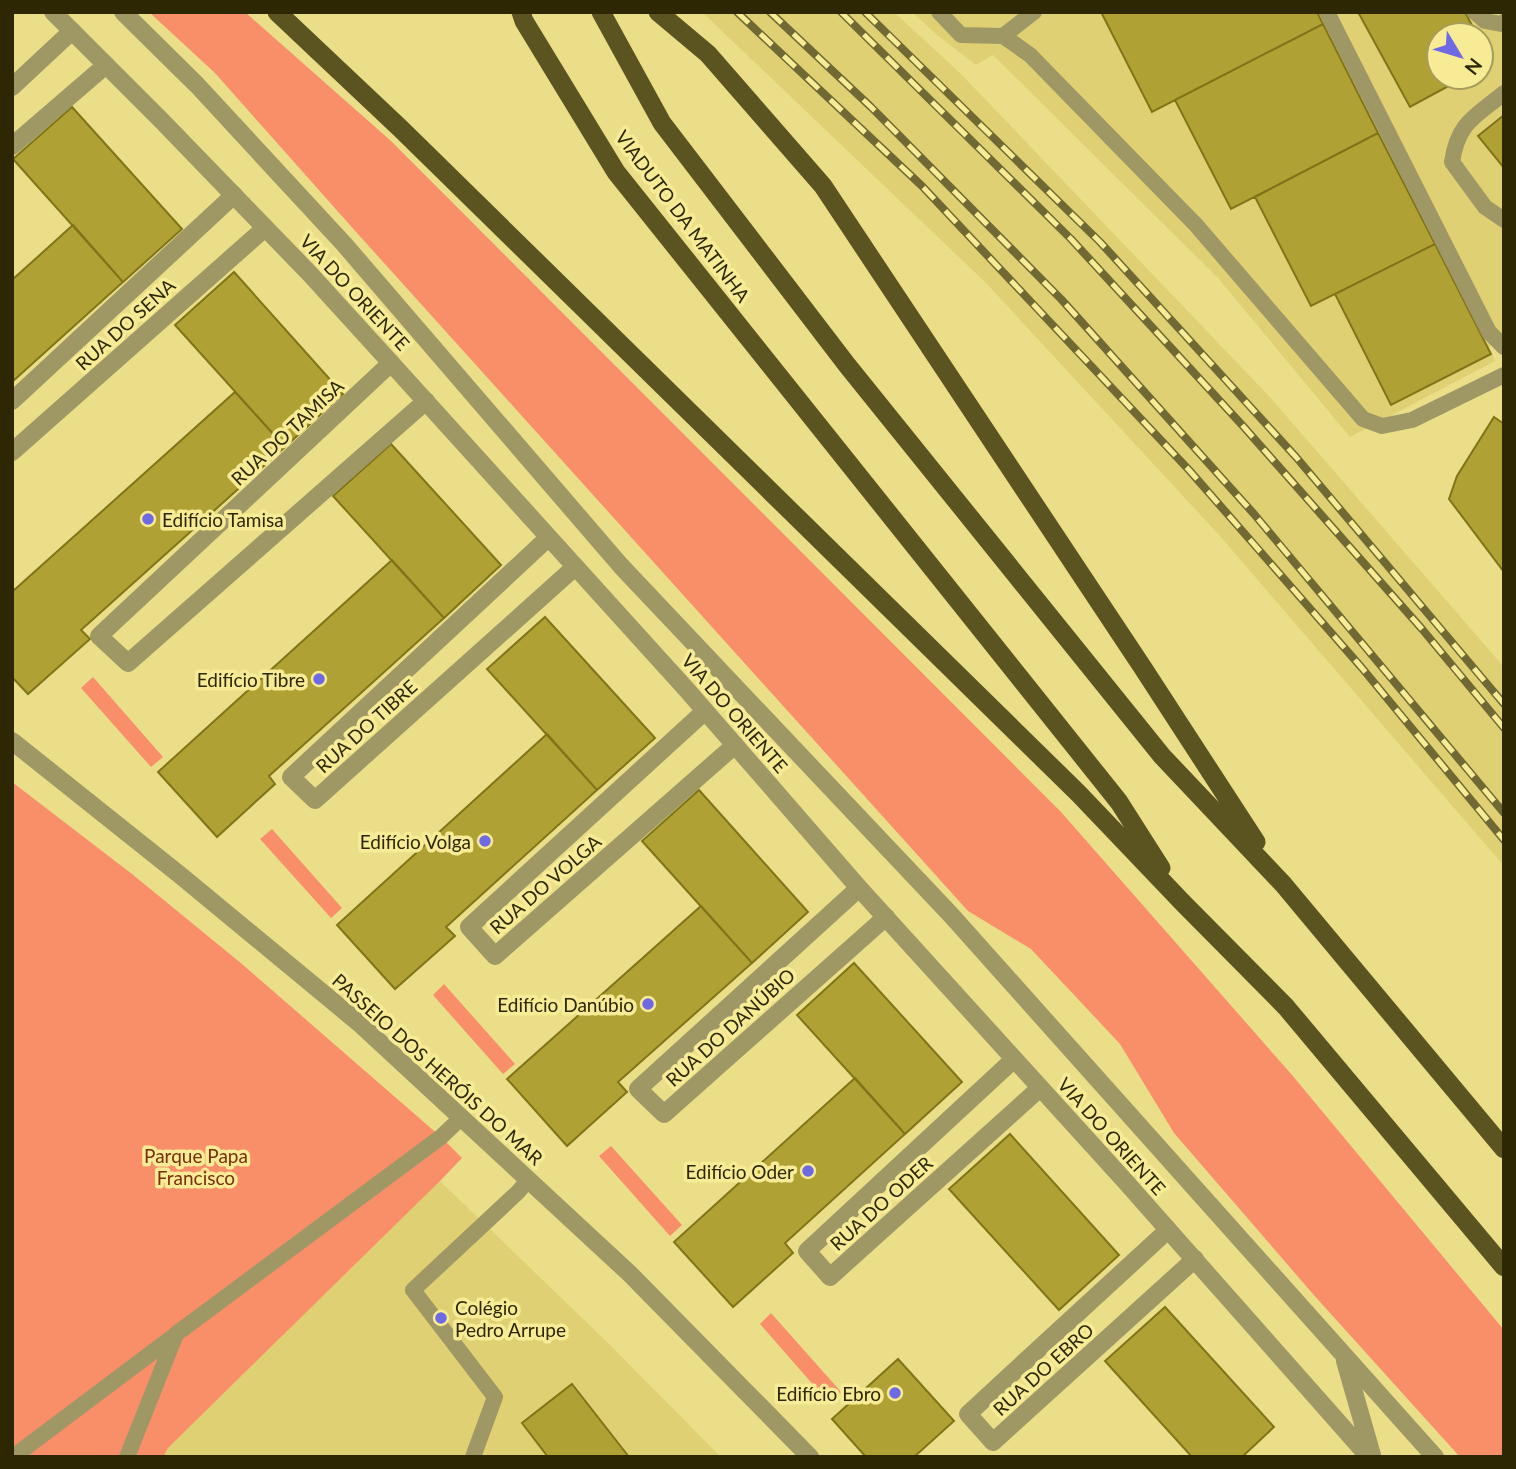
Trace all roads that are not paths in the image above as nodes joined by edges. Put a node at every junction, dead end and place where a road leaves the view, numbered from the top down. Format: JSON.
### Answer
{"nodes":[{"id":1,"x":53,"y":12,"type":"edge"},
{"id":2,"x":123,"y":12,"type":"edge"},
{"id":3,"x":277,"y":12,"type":"edge"},
{"id":4,"x":521,"y":12,"type":"edge"},
{"id":5,"x":601,"y":12,"type":"edge"},
{"id":6,"x":659,"y":12,"type":"edge"},
{"id":7,"x":939,"y":12,"type":"edge"},
{"id":8,"x":1034,"y":12,"type":"edge"},
{"id":9,"x":1327,"y":12,"type":"edge"},
{"id":10,"x":1475,"y":12,"type":"edge"},
{"id":11,"x":1504,"y":22,"type":"edge"},
{"id":12,"x":72,"y":31,"type":"junction"},
{"id":13,"x":1003,"y":36,"type":"junction"},
{"id":14,"x":106,"y":65,"type":"junction"},
{"id":15,"x":12,"y":87,"type":"edge"},
{"id":16,"x":1504,"y":93,"type":"edge"},
{"id":17,"x":12,"y":146,"type":"edge"},
{"id":18,"x":234,"y":195,"type":"junction"},
{"id":19,"x":1504,"y":220,"type":"edge"},
{"id":20,"x":265,"y":228,"type":"junction"},
{"id":21,"x":1504,"y":347,"type":"edge"},
{"id":22,"x":391,"y":363,"type":"junction"},
{"id":23,"x":1504,"y":375,"type":"edge"},
{"id":24,"x":12,"y":401,"type":"edge"},
{"id":25,"x":426,"y":401,"type":"junction"},
{"id":26,"x":12,"y":452,"type":"edge"},
{"id":27,"x":548,"y":538,"type":"junction"},
{"id":28,"x":575,"y":568,"type":"junction"},
{"id":29,"x":705,"y":711,"type":"junction"},
{"id":30,"x":12,"y":741,"type":"edge"},
{"id":31,"x":735,"y":745,"type":"junction"},
{"id":32,"x":1283,"y":884,"type":"junction"},
{"id":33,"x":859,"y":888,"type":"junction"},
{"id":34,"x":1184,"y":904,"type":"junction"},
{"id":35,"x":886,"y":917,"type":"junction"},
{"id":36,"x":1013,"y":1059,"type":"junction"},
{"id":37,"x":1040,"y":1088,"type":"junction"},
{"id":38,"x":462,"y":1117,"type":"junction"},
{"id":39,"x":1504,"y":1149,"type":"edge"},
{"id":40,"x":528,"y":1180,"type":"junction"},
{"id":41,"x":1168,"y":1230,"type":"junction"},
{"id":42,"x":1195,"y":1259,"type":"junction"},
{"id":43,"x":1504,"y":1267,"type":"edge"},
{"id":44,"x":176,"y":1334,"type":"junction"},
{"id":45,"x":1343,"y":1354,"type":"junction"},
{"id":46,"x":13,"y":1457,"type":"edge"},
{"id":47,"x":127,"y":1457,"type":"edge"},
{"id":48,"x":472,"y":1457,"type":"edge"},
{"id":49,"x":810,"y":1457,"type":"edge"},
{"id":50,"x":1371,"y":1457,"type":"edge"},
{"id":51,"x":1434,"y":1457,"type":"edge"}],
"edges":[{"from":1,"to":12,"type":"street","name":"VIA DO ORIENTE"},
{"from":2,"to":45,"type":"street","name":"VIA DO ORIENTE"},
{"from":3,"to":34,"type":"highway"},
{"from":4,"to":34,"type":"highway","name":"VIADUTO DA MATINHA"},
{"from":5,"to":32,"type":"highway","name":"VIADUTO DA MATINHA"},
{"from":6,"to":32,"type":"highway"},
{"from":7,"to":13,"type":"lane"},
{"from":8,"to":13,"type":"lane"},
{"from":9,"to":21,"type":"lane"},
{"from":10,"to":11,"type":"lane"},
{"from":12,"to":14,"type":"street","name":"VIA DO ORIENTE"},
{"from":12,"to":15,"type":"street"},
{"from":13,"to":23,"type":"lane"},
{"from":14,"to":17,"type":"street"},
{"from":14,"to":18,"type":"street","name":"VIA DO ORIENTE"},
{"from":16,"to":19,"type":"lane"},
{"from":18,"to":20,"type":"street","name":"VIA DO ORIENTE"},
{"from":18,"to":24,"type":"street","name":"RUA DO SENA"},
{"from":20,"to":22,"type":"street","name":"VIA DO ORIENTE"},
{"from":20,"to":26,"type":"street","name":"RUA DO SENA"},
{"from":22,"to":25,"type":"street","name":"VIA DO ORIENTE"},
{"from":22,"to":25,"type":"street","name":"RUA DO TAMISA"},
{"from":25,"to":27,"type":"street","name":"VIA DO ORIENTE"},
{"from":27,"to":28,"type":"street","name":"VIA DO ORIENTE"},
{"from":27,"to":28,"type":"street","name":"RUA DO TIBRE"},
{"from":28,"to":29,"type":"street","name":"VIA DO ORIENTE"},
{"from":29,"to":31,"type":"street","name":"VIA DO ORIENTE"},
{"from":29,"to":31,"type":"street","name":"RUA DO VOLGA"},
{"from":30,"to":38,"type":"street","name":"PASSEIO DOS HERÓIS DO MAR"},
{"from":31,"to":33,"type":"street","name":"VIA DO ORIENTE"},
{"from":32,"to":39,"type":"highway"},
{"from":33,"to":35,"type":"street","name":"VIA DO ORIENTE"},
{"from":33,"to":35,"type":"street","name":"RUA DO DANÚBIO"},
{"from":34,"to":43,"type":"highway"},
{"from":35,"to":36,"type":"street","name":"VIA DO ORIENTE"},
{"from":36,"to":37,"type":"street","name":"VIA DO ORIENTE"},
{"from":36,"to":37,"type":"street","name":"RUA DO ODER"},
{"from":37,"to":41,"type":"street","name":"VIA DO ORIENTE"},
{"from":38,"to":40,"type":"street","name":"PASSEIO DOS HERÓIS DO MAR"},
{"from":38,"to":44,"type":"lane"},
{"from":40,"to":48,"type":"lane"},
{"from":40,"to":49,"type":"street","name":"PASSEIO DOS HERÓIS DO MAR"},
{"from":41,"to":42,"type":"street","name":"VIA DO ORIENTE"},
{"from":41,"to":42,"type":"street","name":"RUA DO EBRO"},
{"from":42,"to":50,"type":"street","name":"VIA DO ORIENTE"},
{"from":44,"to":46,"type":"lane"},
{"from":44,"to":47,"type":"lane"},
{"from":45,"to":50,"type":"street"},
{"from":45,"to":51,"type":"street","name":"VIA DO ORIENTE"}]}
